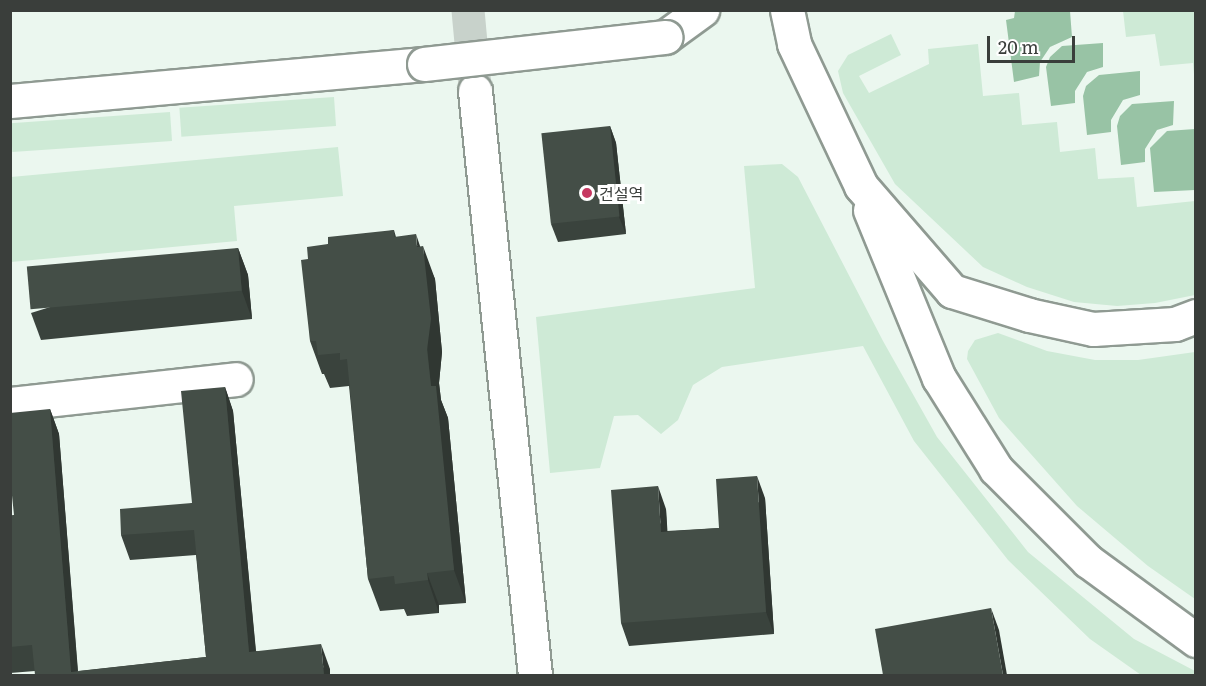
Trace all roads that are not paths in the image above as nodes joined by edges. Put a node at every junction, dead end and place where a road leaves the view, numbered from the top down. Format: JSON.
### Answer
{"nodes":[{"id":1,"x":702,"y":10,"type":"edge"},
{"id":2,"x":787,"y":10,"type":"edge"},
{"id":3,"x":475,"y":91,"type":"tunnel mouth"},
{"id":4,"x":10,"y":100,"type":"edge"},
{"id":5,"x":861,"y":186,"type":"junction"},
{"id":6,"x":1196,"y":316,"type":"edge"},
{"id":7,"x":236,"y":379,"type":"dead end"},
{"id":8,"x":10,"y":404,"type":"edge"},
{"id":9,"x":1196,"y":640,"type":"edge"},
{"id":10,"x":535,"y":675,"type":"edge"}],
"edges":[{"from":1,"to":4,"type":"street","bridge":true},
{"from":2,"to":5,"type":"street"},
{"from":3,"to":10,"type":"street"},
{"from":5,"to":6,"type":"street"},
{"from":5,"to":9,"type":"street"},
{"from":7,"to":8,"type":"street"}]}
